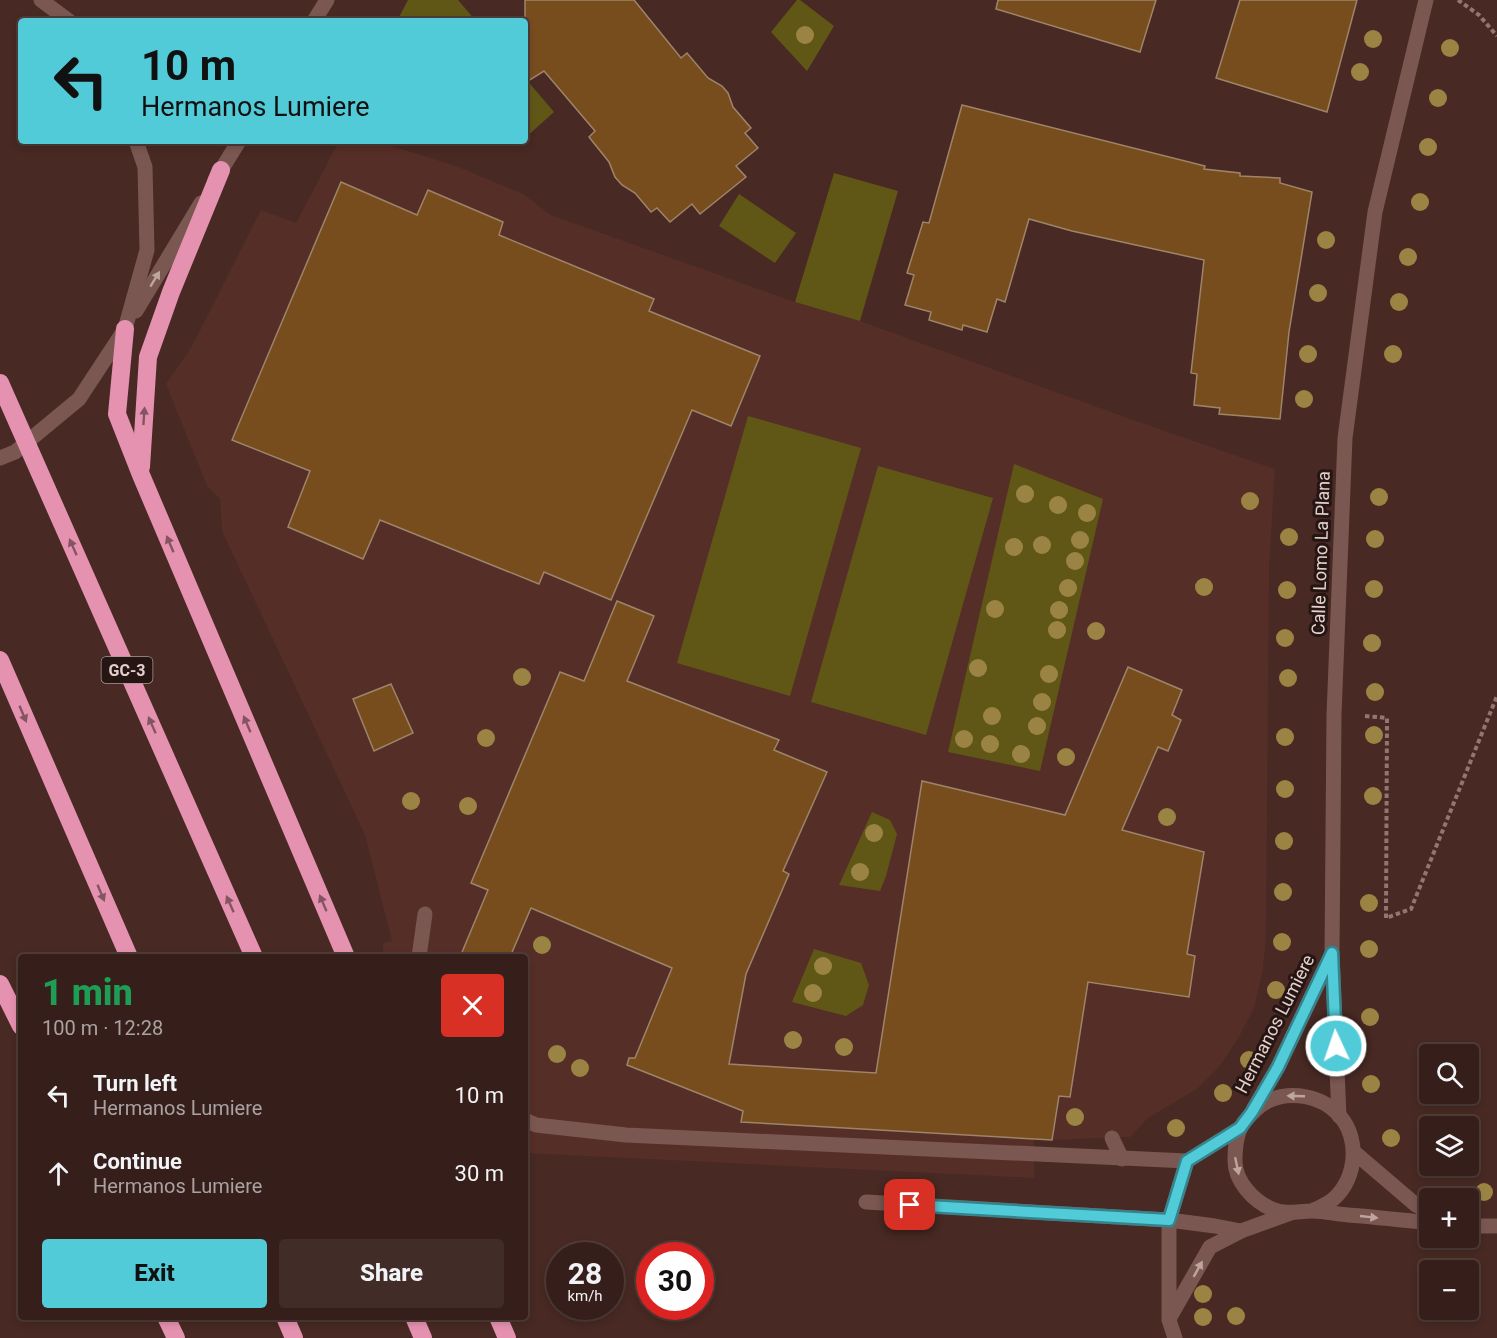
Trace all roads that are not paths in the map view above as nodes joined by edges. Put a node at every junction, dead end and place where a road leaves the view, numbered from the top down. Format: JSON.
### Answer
{"nodes":[{"id":1,"x":41,"y":0,"type":"edge"},
{"id":2,"x":327,"y":0,"type":"edge"},
{"id":3,"x":1426,"y":0,"type":"edge"},
{"id":4,"x":65,"y":18,"type":"edge"},
{"id":5,"x":316,"y":18,"type":"edge"},
{"id":6,"x":137,"y":144,"type":"edge"},
{"id":7,"x":237,"y":144,"type":"edge"},
{"id":8,"x":220,"y":170,"type":"junction"},
{"id":9,"x":125,"y":329,"type":"junction"},
{"id":10,"x":0,"y":383,"type":"edge"},
{"id":11,"x":0,"y":458,"type":"edge"},
{"id":12,"x":141,"y":475,"type":"junction"},
{"id":13,"x":0,"y":660,"type":"edge"},
{"id":14,"x":425,"y":914,"type":"dead end"},
{"id":15,"x":1332,"y":953,"type":"junction"},
{"id":16,"x":128,"y":954,"type":"edge"},
{"id":17,"x":253,"y":954,"type":"edge"},
{"id":18,"x":345,"y":954,"type":"edge"},
{"id":19,"x":419,"y":954,"type":"edge"},
{"id":20,"x":0,"y":984,"type":"edge"},
{"id":21,"x":18,"y":1020,"type":"edge"},
{"id":22,"x":1252,"y":1112,"type":"junction"},
{"id":23,"x":1340,"y":1116,"type":"junction"},
{"id":24,"x":528,"y":1121,"type":"edge"},
{"id":25,"x":1240,"y":1128,"type":"junction"},
{"id":26,"x":1112,"y":1138,"type":"dead end"},
{"id":27,"x":1354,"y":1152,"type":"junction"},
{"id":28,"x":1122,"y":1159,"type":"junction"},
{"id":29,"x":1187,"y":1161,"type":"junction"},
{"id":30,"x":866,"y":1202,"type":"dead end"},
{"id":31,"x":1419,"y":1206,"type":"edge"},
{"id":32,"x":1311,"y":1211,"type":"junction"},
{"id":33,"x":1292,"y":1214,"type":"junction"},
{"id":34,"x":1169,"y":1220,"type":"junction"},
{"id":35,"x":1419,"y":1222,"type":"edge"},
{"id":36,"x":1479,"y":1226,"type":"edge"},
{"id":37,"x":1497,"y":1226,"type":"edge"},
{"id":38,"x":1242,"y":1231,"type":"junction"},
{"id":39,"x":168,"y":1320,"type":"edge"},
{"id":40,"x":286,"y":1320,"type":"edge"},
{"id":41,"x":415,"y":1320,"type":"edge"},
{"id":42,"x":499,"y":1320,"type":"edge"},
{"id":43,"x":1169,"y":1320,"type":"junction"},
{"id":44,"x":177,"y":1338,"type":"edge"},
{"id":45,"x":294,"y":1338,"type":"edge"},
{"id":46,"x":423,"y":1338,"type":"edge"},
{"id":47,"x":507,"y":1338,"type":"edge"},
{"id":48,"x":1175,"y":1338,"type":"edge"}],
"edges":[{"from":1,"to":4,"type":"street"},
{"from":2,"to":5,"type":"street"},
{"from":3,"to":15,"type":"street","name":"Calle Lomo La Plana"},
{"from":6,"to":9,"type":"street"},
{"from":7,"to":8,"type":"street"},
{"from":9,"to":8,"type":"street","one_way":true},
{"from":12,"to":8,"type":"highway","one_way":true},
{"from":9,"to":11,"type":"street"},
{"from":9,"to":12,"type":"highway"},
{"from":17,"to":10,"type":"highway","number":"GC-3","one_way":true},
{"from":18,"to":12,"type":"highway","one_way":true},
{"from":13,"to":16,"type":"highway","one_way":true},
{"from":14,"to":19,"type":"street"},
{"from":15,"to":22,"type":"street","name":"Hermanos Lumiere"},
{"from":15,"to":23,"type":"street","name":"Calle Lomo La Plana"},
{"from":20,"to":21,"type":"highway"},
{"from":23,"to":22,"type":"street","one_way":true},
{"from":22,"to":25,"type":"street"},
{"from":23,"to":27,"type":"street"},
{"from":24,"to":28,"type":"street"},
{"from":25,"to":29,"type":"street"},
{"from":25,"to":33,"type":"street","one_way":true},
{"from":26,"to":28,"type":"street"},
{"from":27,"to":31,"type":"street"},
{"from":27,"to":32,"type":"street"},
{"from":28,"to":29,"type":"street"},
{"from":29,"to":34,"type":"street"},
{"from":30,"to":34,"type":"street"},
{"from":32,"to":33,"type":"street"},
{"from":32,"to":35,"type":"street","one_way":true},
{"from":33,"to":38,"type":"street"},
{"from":34,"to":38,"type":"street"},
{"from":34,"to":43,"type":"street"},
{"from":36,"to":37,"type":"street"},
{"from":43,"to":38,"type":"street","one_way":true},
{"from":39,"to":44,"type":"highway"},
{"from":40,"to":45,"type":"highway"},
{"from":41,"to":46,"type":"highway"},
{"from":42,"to":47,"type":"highway"},
{"from":43,"to":48,"type":"street"}]}
